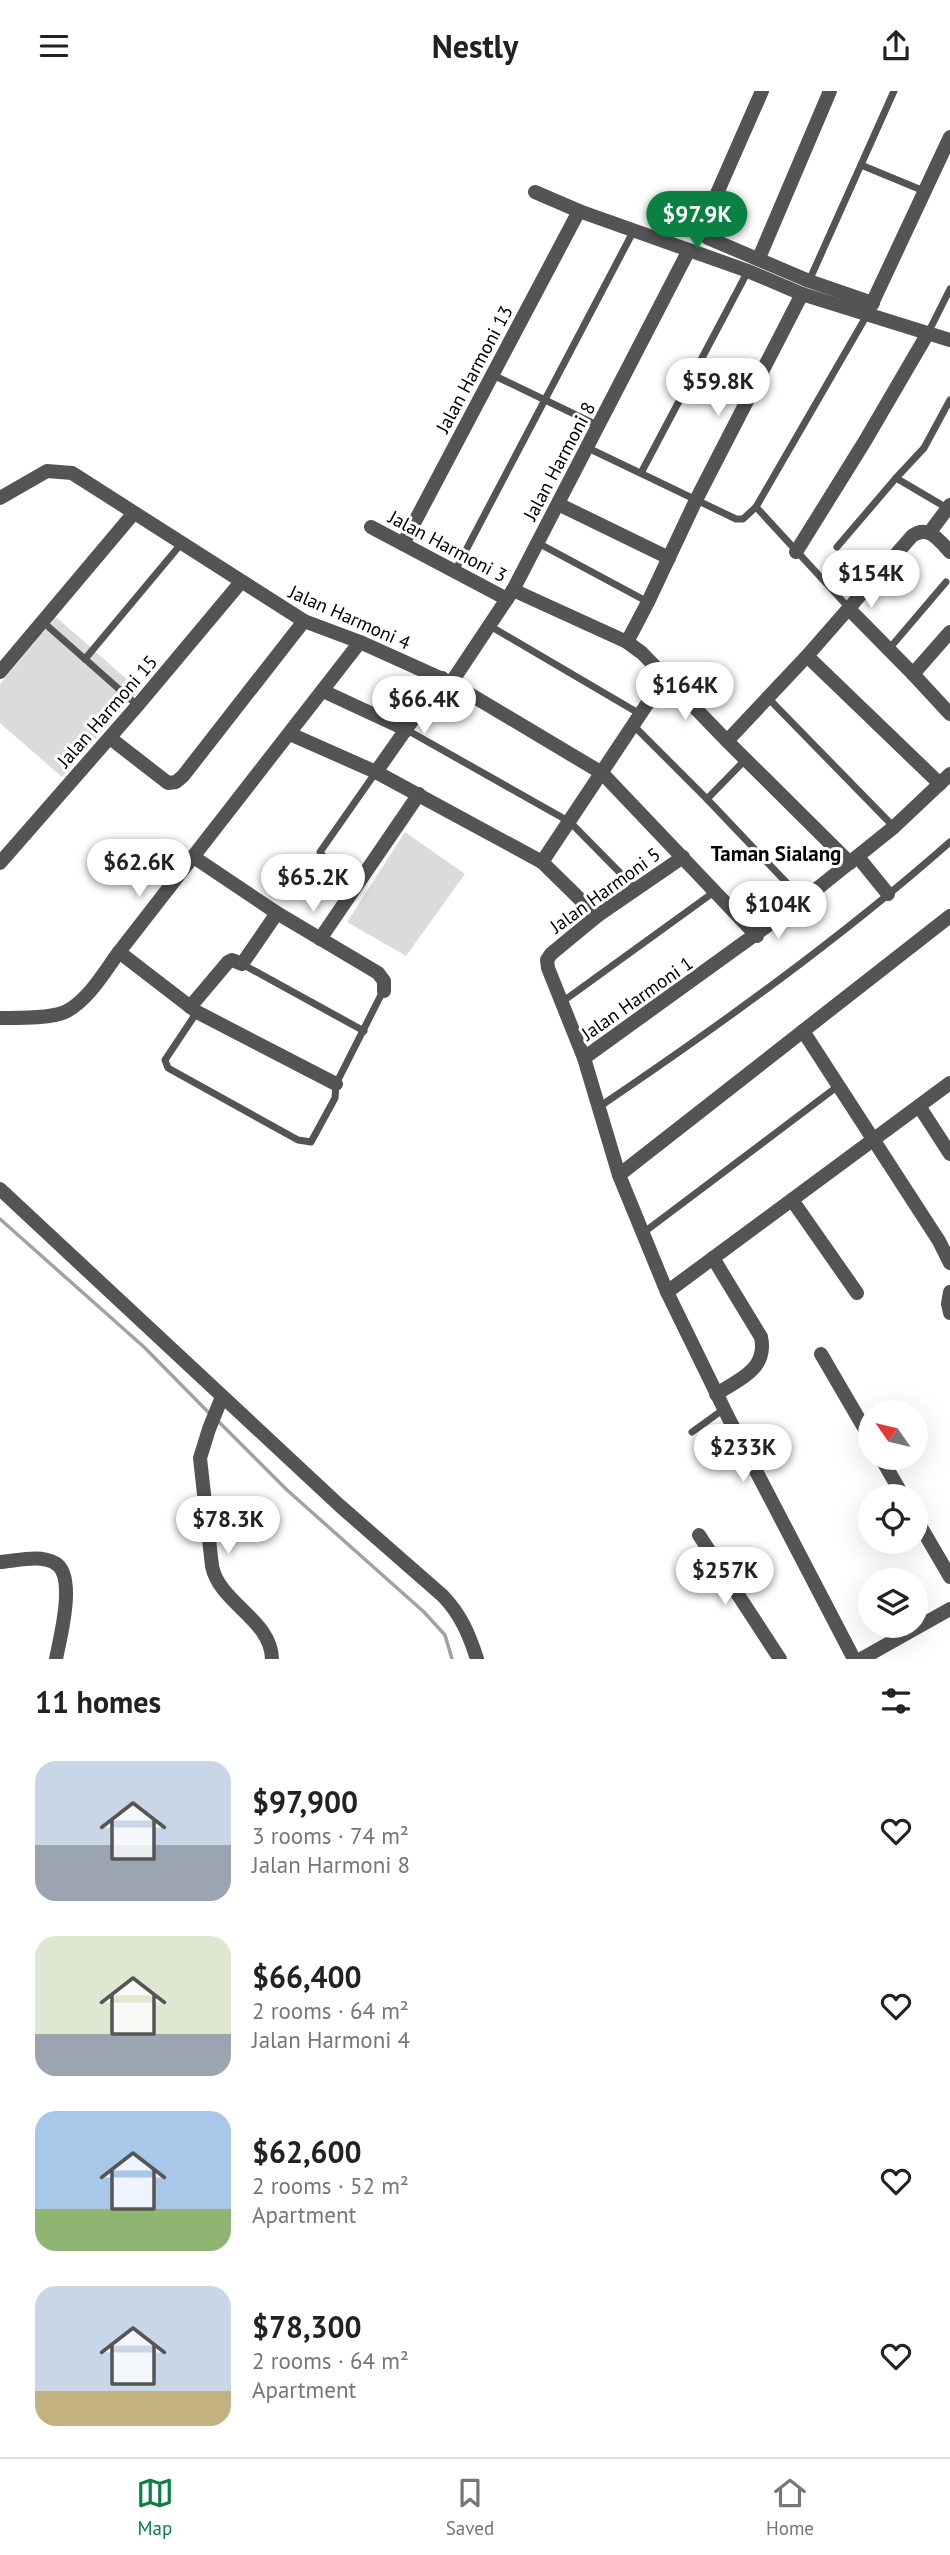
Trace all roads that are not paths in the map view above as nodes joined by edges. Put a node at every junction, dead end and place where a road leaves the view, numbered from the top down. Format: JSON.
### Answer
{"nodes":[{"id":1,"x":762,"y":91,"type":"edge"},
{"id":2,"x":830,"y":91,"type":"edge"},
{"id":3,"x":894,"y":91,"type":"edge"},
{"id":4,"x":950,"y":137,"type":"edge"},
{"id":5,"x":861,"y":165,"type":"junction"},
{"id":6,"x":924,"y":191,"type":"junction"},
{"id":7,"x":535,"y":192,"type":"dead end"},
{"id":8,"x":579,"y":211,"type":"junction"},
{"id":9,"x":633,"y":232,"type":"junction"},
{"id":10,"x":689,"y":250,"type":"junction"},
{"id":11,"x":758,"y":258,"type":"junction"},
{"id":12,"x":748,"y":271,"type":"junction"},
{"id":13,"x":806,"y":287,"type":"junction"},
{"id":14,"x":950,"y":289,"type":"edge"},
{"id":15,"x":870,"y":309,"type":"junction"},
{"id":16,"x":928,"y":333,"type":"junction"},
{"id":17,"x":950,"y":340,"type":"edge"},
{"id":18,"x":493,"y":375,"type":"junction"},
{"id":19,"x":544,"y":399,"type":"junction"},
{"id":20,"x":950,"y":400,"type":"edge"},
{"id":21,"x":599,"y":426,"type":"junction"},
{"id":22,"x":588,"y":448,"type":"junction"},
{"id":23,"x":641,"y":473,"type":"junction"},
{"id":24,"x":896,"y":478,"type":"junction"},
{"id":25,"x":0,"y":498,"type":"edge"},
{"id":26,"x":695,"y":500,"type":"junction"},
{"id":27,"x":558,"y":504,"type":"junction"},
{"id":28,"x":756,"y":507,"type":"junction"},
{"id":29,"x":949,"y":507,"type":"edge"},
{"id":30,"x":133,"y":514,"type":"junction"},
{"id":31,"x":371,"y":527,"type":"dead end"},
{"id":32,"x":930,"y":532,"type":"junction"},
{"id":33,"x":537,"y":543,"type":"junction"},
{"id":34,"x":181,"y":544,"type":"junction"},
{"id":35,"x":403,"y":544,"type":"junction"},
{"id":36,"x":837,"y":547,"type":"dead end"},
{"id":37,"x":796,"y":552,"type":"junction"},
{"id":38,"x":950,"y":552,"type":"edge"},
{"id":39,"x":669,"y":558,"type":"junction"},
{"id":40,"x":454,"y":571,"type":"junction"},
{"id":41,"x":241,"y":582,"type":"junction"},
{"id":42,"x":946,"y":582,"type":"dead end"},
{"id":43,"x":510,"y":595,"type":"junction"},
{"id":44,"x":648,"y":602,"type":"junction"},
{"id":45,"x":849,"y":609,"type":"junction"},
{"id":46,"x":304,"y":621,"type":"junction"},
{"id":47,"x":43,"y":622,"type":"junction"},
{"id":48,"x":490,"y":626,"type":"junction"},
{"id":49,"x":950,"y":632,"type":"edge"},
{"id":50,"x":360,"y":642,"type":"junction"},
{"id":51,"x":627,"y":642,"type":"junction"},
{"id":52,"x":889,"y":649,"type":"junction"},
{"id":53,"x":807,"y":656,"type":"junction"},
{"id":54,"x":85,"y":659,"type":"junction"},
{"id":55,"x":0,"y":672,"type":"edge"},
{"id":56,"x":913,"y":674,"type":"junction"},
{"id":57,"x":665,"y":677,"type":"junction"},
{"id":58,"x":447,"y":680,"type":"junction"},
{"id":59,"x":323,"y":691,"type":"junction"},
{"id":60,"x":768,"y":698,"type":"junction"},
{"id":61,"x":138,"y":705,"type":"junction"},
{"id":62,"x":950,"y":713,"type":"edge"},
{"id":63,"x":636,"y":719,"type":"junction"},
{"id":64,"x":407,"y":730,"type":"junction"},
{"id":65,"x":290,"y":734,"type":"junction"},
{"id":66,"x":110,"y":737,"type":"junction"},
{"id":67,"x":727,"y":741,"type":"junction"},
{"id":68,"x":745,"y":760,"type":"junction"},
{"id":69,"x":376,"y":772,"type":"junction"},
{"id":70,"x":602,"y":773,"type":"junction"},
{"id":71,"x":945,"y":779,"type":"edge"},
{"id":72,"x":419,"y":795,"type":"junction"},
{"id":73,"x":707,"y":799,"type":"junction"},
{"id":74,"x":570,"y":822,"type":"junction"},
{"id":75,"x":894,"y":827,"type":"junction"},
{"id":76,"x":950,"y":842,"type":"edge"},
{"id":77,"x":683,"y":857,"type":"junction"},
{"id":78,"x":195,"y":858,"type":"junction"},
{"id":79,"x":854,"y":860,"type":"junction"},
{"id":80,"x":542,"y":862,"type":"junction"},
{"id":81,"x":0,"y":863,"type":"edge"},
{"id":82,"x":359,"y":882,"type":"junction"},
{"id":83,"x":636,"y":890,"type":"junction"},
{"id":84,"x":715,"y":891,"type":"junction"},
{"id":85,"x":888,"y":894,"type":"junction"},
{"id":86,"x":803,"y":900,"type":"junction"},
{"id":87,"x":276,"y":913,"type":"junction"},
{"id":88,"x":597,"y":916,"type":"junction"},
{"id":89,"x":950,"y":916,"type":"edge"},
{"id":90,"x":757,"y":936,"type":"junction"},
{"id":91,"x":320,"y":939,"type":"junction"},
{"id":92,"x":119,"y":952,"type":"junction"},
{"id":93,"x":242,"y":964,"type":"junction"},
{"id":94,"x":384,"y":991,"type":"joint"},
{"id":95,"x":561,"y":1002,"type":"junction"},
{"id":96,"x":194,"y":1010,"type":"junction"},
{"id":97,"x":0,"y":1018,"type":"edge"},
{"id":98,"x":364,"y":1031,"type":"junction"},
{"id":99,"x":803,"y":1031,"type":"junction"},
{"id":100,"x":584,"y":1058,"type":"junction"},
{"id":101,"x":950,"y":1083,"type":"edge"},
{"id":102,"x":336,"y":1084,"type":"junction"},
{"id":103,"x":838,"y":1086,"type":"junction"},
{"id":104,"x":919,"y":1106,"type":"junction"},
{"id":105,"x":599,"y":1107,"type":"junction"},
{"id":106,"x":873,"y":1140,"type":"junction"},
{"id":107,"x":950,"y":1154,"type":"edge"},
{"id":108,"x":620,"y":1175,"type":"junction"},
{"id":109,"x":0,"y":1189,"type":"edge"},
{"id":110,"x":792,"y":1200,"type":"junction"},
{"id":111,"x":643,"y":1233,"type":"junction"},
{"id":112,"x":713,"y":1258,"type":"junction"},
{"id":113,"x":950,"y":1263,"type":"edge"},
{"id":114,"x":667,"y":1292,"type":"junction"},
{"id":115,"x":950,"y":1292,"type":"edge"},
{"id":116,"x":857,"y":1293,"type":"dead end"},
{"id":117,"x":950,"y":1313,"type":"edge"},
{"id":118,"x":821,"y":1354,"type":"dead end"},
{"id":119,"x":716,"y":1394,"type":"junction"},
{"id":120,"x":222,"y":1397,"type":"junction"},
{"id":121,"x":724,"y":1409,"type":"junction"},
{"id":122,"x":858,"y":1417,"type":"edge"},
{"id":123,"x":692,"y":1431,"type":"dead end"},
{"id":124,"x":699,"y":1535,"type":"dead end"},
{"id":125,"x":928,"y":1539,"type":"edge"},
{"id":126,"x":0,"y":1562,"type":"edge"},
{"id":127,"x":950,"y":1577,"type":"edge"},
{"id":128,"x":950,"y":1609,"type":"edge"},
{"id":129,"x":56,"y":1659,"type":"edge"},
{"id":130,"x":272,"y":1659,"type":"edge"},
{"id":131,"x":477,"y":1659,"type":"edge"},
{"id":132,"x":780,"y":1659,"type":"edge"},
{"id":133,"x":854,"y":1659,"type":"edge"},
{"id":134,"x":861,"y":1659,"type":"edge"}],
"edges":[{"from":1,"to":11,"type":"street"},
{"from":2,"to":11,"type":"street"},
{"from":3,"to":5,"type":"lane"},
{"from":4,"to":6,"type":"street"},
{"from":5,"to":6,"type":"lane"},
{"from":5,"to":13,"type":"lane"},
{"from":6,"to":15,"type":"street"},
{"from":7,"to":8,"type":"street"},
{"from":8,"to":9,"type":"street"},
{"from":8,"to":18,"type":"street","name":"Jalan Harmoni 13"},
{"from":9,"to":10,"type":"street"},
{"from":9,"to":19,"type":"lane"},
{"from":10,"to":12,"type":"street"},
{"from":10,"to":21,"type":"street","name":"Jalan Harmoni 8"},
{"from":11,"to":13,"type":"street"},
{"from":12,"to":13,"type":"street"},
{"from":12,"to":23,"type":"lane"},
{"from":13,"to":15,"type":"street"},
{"from":13,"to":26,"type":"street"},
{"from":14,"to":16,"type":"lane"},
{"from":15,"to":16,"type":"street"},
{"from":15,"to":28,"type":"lane"},
{"from":16,"to":17,"type":"street"},
{"from":16,"to":37,"type":"street"},
{"from":18,"to":19,"type":"lane"},
{"from":18,"to":35,"type":"street","name":"Jalan Harmoni 13"},
{"from":19,"to":21,"type":"lane"},
{"from":19,"to":40,"type":"lane"},
{"from":20,"to":24,"type":"lane"},
{"from":21,"to":22,"type":"street","name":"Jalan Harmoni 8"},
{"from":22,"to":23,"type":"lane"},
{"from":22,"to":27,"type":"street","name":"Jalan Harmoni 8"},
{"from":23,"to":26,"type":"lane"},
{"from":24,"to":29,"type":"lane"},
{"from":24,"to":36,"type":"lane"},
{"from":25,"to":30,"type":"street","name":"Jalan Harmoni 4"},
{"from":26,"to":28,"type":"lane"},
{"from":26,"to":39,"type":"street"},
{"from":27,"to":33,"type":"street","name":"Jalan Harmoni 8"},
{"from":27,"to":39,"type":"street"},
{"from":28,"to":37,"type":"lane"},
{"from":29,"to":32,"type":"street"},
{"from":30,"to":34,"type":"street","name":"Jalan Harmoni 4"},
{"from":30,"to":47,"type":"street"},
{"from":31,"to":35,"type":"street","name":"Jalan Harmoni 3"},
{"from":32,"to":38,"type":"street"},
{"from":32,"to":45,"type":"street"},
{"from":33,"to":43,"type":"street","name":"Jalan Harmoni 8"},
{"from":33,"to":44,"type":"lane"},
{"from":34,"to":41,"type":"street","name":"Jalan Harmoni 4"},
{"from":34,"to":54,"type":"lane"},
{"from":35,"to":40,"type":"street","name":"Jalan Harmoni 3"},
{"from":37,"to":45,"type":"lane"},
{"from":39,"to":44,"type":"street"},
{"from":40,"to":43,"type":"street","name":"Jalan Harmoni 3"},
{"from":41,"to":46,"type":"street","name":"Jalan Harmoni 4"},
{"from":41,"to":61,"type":"street","name":"Jalan Harmoni 15"},
{"from":42,"to":52,"type":"lane"},
{"from":43,"to":48,"type":"street","name":"Jalan Harmoni 8"},
{"from":43,"to":51,"type":"street","name":"Jalan Harmoni 3"},
{"from":44,"to":51,"type":"street"},
{"from":45,"to":52,"type":"street"},
{"from":45,"to":53,"type":"street"},
{"from":46,"to":50,"type":"street","name":"Jalan Harmoni 4"},
{"from":46,"to":66,"type":"street"},
{"from":47,"to":54,"type":"lane"},
{"from":47,"to":55,"type":"street"},
{"from":48,"to":58,"type":"street","name":"Jalan Harmoni 8"},
{"from":48,"to":63,"type":"lane"},
{"from":49,"to":56,"type":"street"},
{"from":50,"to":58,"type":"street","name":"Jalan Harmoni 4"},
{"from":50,"to":59,"type":"street"},
{"from":51,"to":57,"type":"street","name":"Jalan Harmoni 3"},
{"from":52,"to":56,"type":"street"},
{"from":53,"to":60,"type":"street"},
{"from":53,"to":71,"type":"street"},
{"from":54,"to":61,"type":"lane"},
{"from":56,"to":62,"type":"street"},
{"from":57,"to":63,"type":"street"},
{"from":57,"to":67,"type":"street","name":"Jalan Harmoni 3"},
{"from":58,"to":64,"type":"street","name":"Jalan Harmoni 8"},
{"from":58,"to":70,"type":"street","name":"Jalan Harmoni 4"},
{"from":59,"to":64,"type":"street"},
{"from":59,"to":65,"type":"street"},
{"from":60,"to":67,"type":"street"},
{"from":60,"to":75,"type":"lane"},
{"from":61,"to":66,"type":"street","name":"Jalan Harmoni 15"},
{"from":63,"to":70,"type":"street"},
{"from":63,"to":73,"type":"lane"},
{"from":64,"to":69,"type":"street","name":"Jalan Harmoni 8"},
{"from":64,"to":74,"type":"lane"},
{"from":65,"to":69,"type":"street"},
{"from":65,"to":78,"type":"street"},
{"from":66,"to":81,"type":"street","name":"Jalan Harmoni 15"},
{"from":67,"to":68,"type":"street","name":"Jalan Harmoni 3"},
{"from":68,"to":73,"type":"lane"},
{"from":68,"to":79,"type":"street","name":"Jalan Harmoni 3"},
{"from":69,"to":72,"type":"street"},
{"from":69,"to":82,"type":"lane"},
{"from":70,"to":74,"type":"street"},
{"from":70,"to":77,"type":"street","name":"Jalan Harmoni 4"},
{"from":71,"to":75,"type":"street","name":"Jalan Harmoni 1"},
{"from":72,"to":80,"type":"street"},
{"from":72,"to":82,"type":"street"},
{"from":73,"to":86,"type":"lane"},
{"from":74,"to":80,"type":"street"},
{"from":74,"to":83,"type":"lane"},
{"from":75,"to":79,"type":"street","name":"Jalan Harmoni 1"},
{"from":76,"to":85,"type":"lane"},
{"from":77,"to":83,"type":"street","name":"Jalan Harmoni 5"},
{"from":77,"to":84,"type":"street","name":"Jalan Harmoni 4"},
{"from":78,"to":87,"type":"street"},
{"from":78,"to":92,"type":"street"},
{"from":79,"to":85,"type":"street","name":"Jalan Harmoni 3"},
{"from":79,"to":86,"type":"street","name":"Jalan Harmoni 1"},
{"from":80,"to":88,"type":"street"},
{"from":82,"to":91,"type":"street"},
{"from":83,"to":88,"type":"street","name":"Jalan Harmoni 5"},
{"from":84,"to":90,"type":"street","name":"Jalan Harmoni 4"},
{"from":84,"to":95,"type":"lane"},
{"from":85,"to":105,"type":"lane"},
{"from":86,"to":90,"type":"street","name":"Jalan Harmoni 1"},
{"from":87,"to":91,"type":"street"},
{"from":87,"to":93,"type":"street"},
{"from":88,"to":95,"type":"street","name":"Jalan Harmoni 5"},
{"from":89,"to":99,"type":"street"},
{"from":90,"to":100,"type":"street","name":"Jalan Harmoni 1"},
{"from":91,"to":94,"type":"street"},
{"from":92,"to":96,"type":"street"},
{"from":92,"to":97,"type":"street"},
{"from":93,"to":96,"type":"street"},
{"from":93,"to":98,"type":"lane"},
{"from":94,"to":98,"type":"lane"},
{"from":95,"to":100,"type":"street"},
{"from":96,"to":102,"type":"street"},
{"from":96,"to":102,"type":"lane"},
{"from":98,"to":102,"type":"lane"},
{"from":99,"to":103,"type":"street"},
{"from":99,"to":108,"type":"street"},
{"from":100,"to":105,"type":"street"},
{"from":101,"to":104,"type":"street"},
{"from":103,"to":106,"type":"street"},
{"from":103,"to":111,"type":"lane"},
{"from":104,"to":106,"type":"street"},
{"from":104,"to":107,"type":"street"},
{"from":105,"to":108,"type":"street"},
{"from":106,"to":110,"type":"street"},
{"from":106,"to":113,"type":"street"},
{"from":108,"to":111,"type":"street"},
{"from":109,"to":120,"type":"street"},
{"from":110,"to":112,"type":"street"},
{"from":110,"to":116,"type":"street"},
{"from":111,"to":114,"type":"street"},
{"from":112,"to":114,"type":"street"},
{"from":112,"to":119,"type":"street"},
{"from":114,"to":119,"type":"street"},
{"from":115,"to":117,"type":"street"},
{"from":118,"to":122,"type":"street"},
{"from":119,"to":121,"type":"street"},
{"from":120,"to":130,"type":"street"},
{"from":120,"to":131,"type":"street"},
{"from":121,"to":123,"type":"lane"},
{"from":121,"to":133,"type":"street"},
{"from":124,"to":132,"type":"street"},
{"from":125,"to":127,"type":"street"},
{"from":126,"to":129,"type":"street"},
{"from":128,"to":134,"type":"street"}]}
